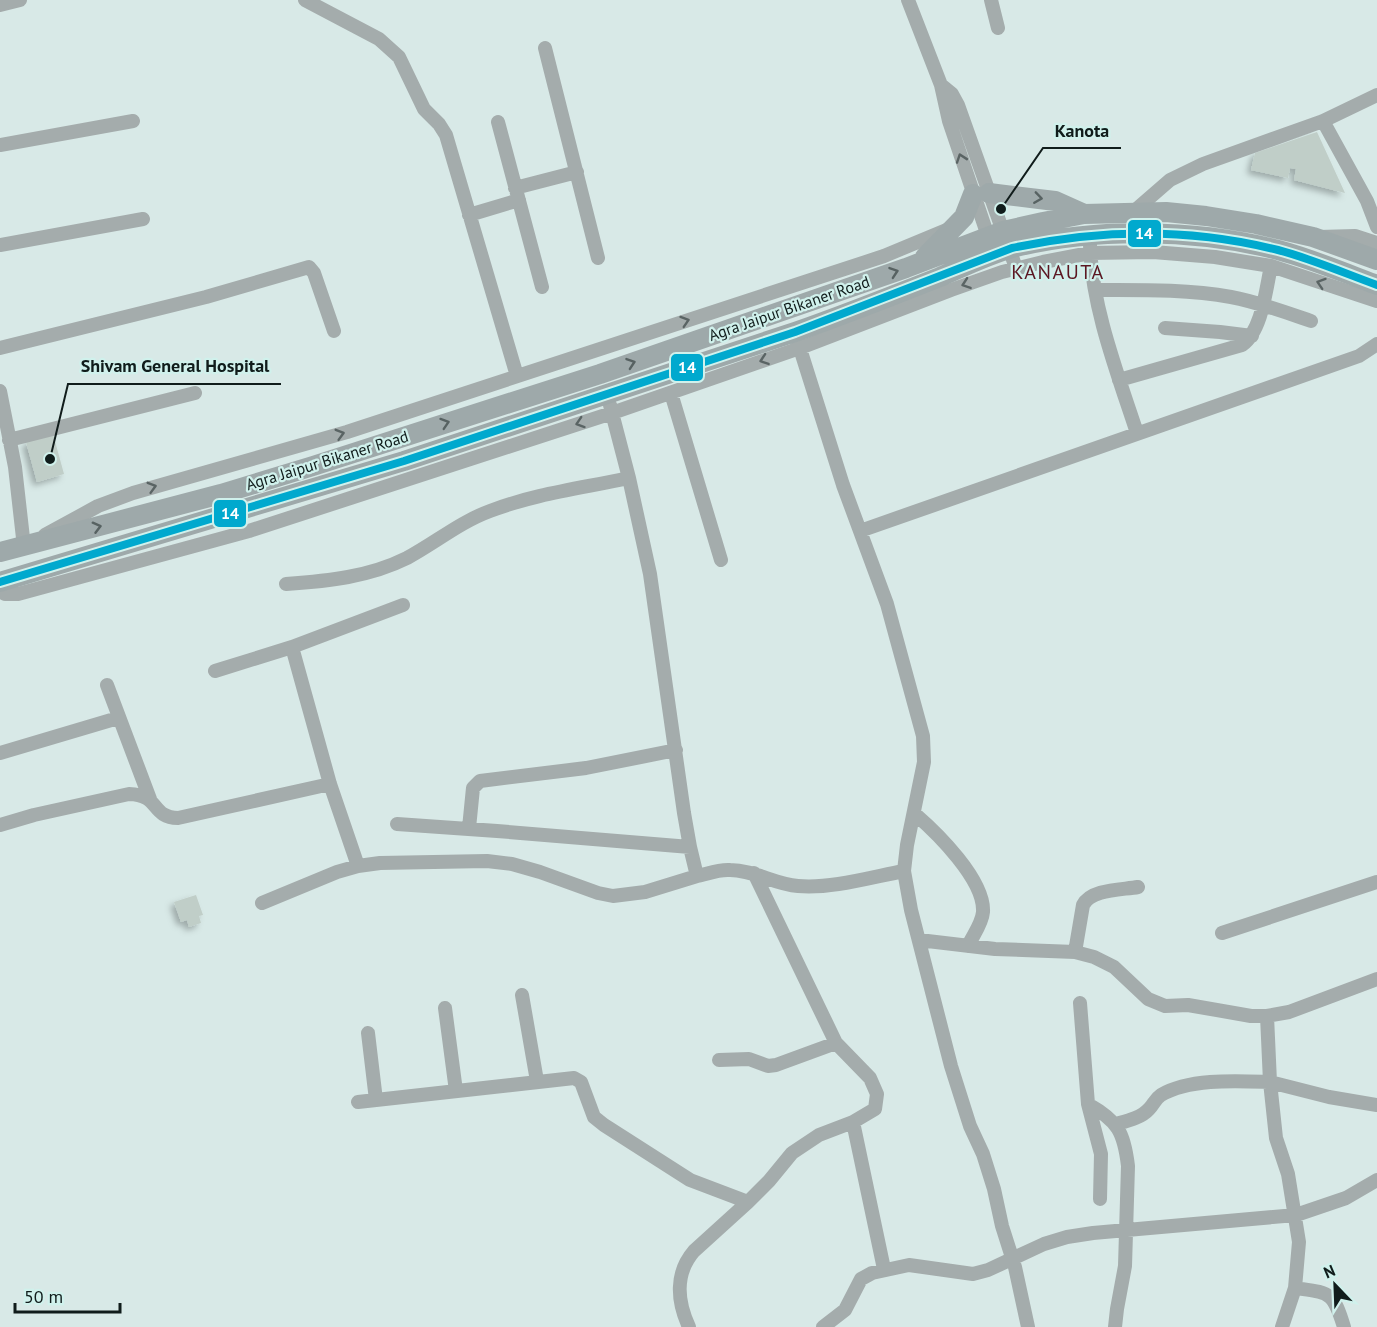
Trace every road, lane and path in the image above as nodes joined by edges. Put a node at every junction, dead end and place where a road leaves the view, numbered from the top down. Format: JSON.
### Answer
{"nodes":[{"id":1,"x":20,"y":0,"type":"edge"},
{"id":2,"x":304,"y":0,"type":"edge"},
{"id":3,"x":908,"y":0,"type":"edge"},
{"id":4,"x":991,"y":0,"type":"edge"},
{"id":5,"x":0,"y":5,"type":"edge"},
{"id":6,"x":998,"y":28,"type":"dead end"},
{"id":7,"x":545,"y":48,"type":"dead end"},
{"id":8,"x":1377,"y":94,"type":"edge"},
{"id":9,"x":133,"y":121,"type":"dead end"},
{"id":10,"x":1323,"y":121,"type":"junction"},
{"id":11,"x":498,"y":122,"type":"dead end"},
{"id":12,"x":0,"y":145,"type":"edge"},
{"id":13,"x":577,"y":172,"type":"junction"},
{"id":14,"x":981,"y":193,"type":"junction"},
{"id":15,"x":517,"y":194,"type":"junction"},
{"id":16,"x":1132,"y":213,"type":"junction"},
{"id":17,"x":1084,"y":214,"type":"junction"},
{"id":18,"x":470,"y":215,"type":"junction"},
{"id":19,"x":143,"y":219,"type":"dead end"},
{"id":20,"x":953,"y":227,"type":"junction"},
{"id":21,"x":1377,"y":227,"type":"edge"},
{"id":22,"x":1313,"y":237,"type":"junction"},
{"id":23,"x":1377,"y":243,"type":"edge"},
{"id":24,"x":1090,"y":244,"type":"junction"},
{"id":25,"x":0,"y":245,"type":"edge"},
{"id":26,"x":1000,"y":248,"type":"junction"},
{"id":27,"x":598,"y":258,"type":"dead end"},
{"id":28,"x":1377,"y":260,"type":"edge"},
{"id":29,"x":921,"y":261,"type":"junction"},
{"id":30,"x":1270,"y":266,"type":"junction"},
{"id":31,"x":1017,"y":268,"type":"junction"},
{"id":32,"x":1377,"y":285,"type":"edge"},
{"id":33,"x":542,"y":287,"type":"dead end"},
{"id":34,"x":1096,"y":290,"type":"junction"},
{"id":35,"x":1377,"y":301,"type":"edge"},
{"id":36,"x":1263,"y":305,"type":"junction"},
{"id":37,"x":1311,"y":321,"type":"dead end"},
{"id":38,"x":1165,"y":328,"type":"dead end"},
{"id":39,"x":334,"y":331,"type":"dead end"},
{"id":40,"x":1252,"y":336,"type":"junction"},
{"id":41,"x":798,"y":340,"type":"junction"},
{"id":42,"x":0,"y":348,"type":"edge"},
{"id":43,"x":1376,"y":350,"type":"edge"},
{"id":44,"x":517,"y":376,"type":"junction"},
{"id":45,"x":1119,"y":380,"type":"junction"},
{"id":46,"x":0,"y":391,"type":"edge"},
{"id":47,"x":195,"y":393,"type":"dead end"},
{"id":48,"x":671,"y":393,"type":"junction"},
{"id":49,"x":609,"y":404,"type":"junction"},
{"id":50,"x":1137,"y":433,"type":"junction"},
{"id":51,"x":9,"y":440,"type":"junction"},
{"id":52,"x":629,"y":478,"type":"junction"},
{"id":53,"x":860,"y":531,"type":"junction"},
{"id":54,"x":24,"y":547,"type":"junction"},
{"id":55,"x":0,"y":552,"type":"edge"},
{"id":56,"x":722,"y":560,"type":"dead end"},
{"id":57,"x":0,"y":582,"type":"edge"},
{"id":58,"x":286,"y":584,"type":"dead end"},
{"id":59,"x":0,"y":591,"type":"edge"},
{"id":60,"x":403,"y":605,"type":"dead end"},
{"id":61,"x":292,"y":647,"type":"junction"},
{"id":62,"x":215,"y":671,"type":"dead end"},
{"id":63,"x":107,"y":685,"type":"dead end"},
{"id":64,"x":118,"y":718,"type":"junction"},
{"id":65,"x":676,"y":750,"type":"junction"},
{"id":66,"x":0,"y":753,"type":"edge"},
{"id":67,"x":330,"y":784,"type":"junction"},
{"id":68,"x":150,"y":799,"type":"junction"},
{"id":69,"x":915,"y":814,"type":"junction"},
{"id":70,"x":396,"y":824,"type":"dead end"},
{"id":71,"x":0,"y":825,"type":"edge"},
{"id":72,"x":469,"y":828,"type":"junction"},
{"id":73,"x":690,"y":847,"type":"junction"},
{"id":74,"x":358,"y":866,"type":"junction"},
{"id":75,"x":904,"y":871,"type":"junction"},
{"id":76,"x":754,"y":873,"type":"junction"},
{"id":77,"x":697,"y":876,"type":"junction"},
{"id":78,"x":1377,"y":882,"type":"edge"},
{"id":79,"x":1138,"y":887,"type":"dead end"},
{"id":80,"x":262,"y":903,"type":"dead end"},
{"id":81,"x":1222,"y":933,"type":"dead end"},
{"id":82,"x":919,"y":940,"type":"junction"},
{"id":83,"x":968,"y":946,"type":"junction"},
{"id":84,"x":1075,"y":952,"type":"junction"},
{"id":85,"x":1377,"y":979,"type":"edge"},
{"id":86,"x":522,"y":995,"type":"dead end"},
{"id":87,"x":1080,"y":1003,"type":"dead end"},
{"id":88,"x":445,"y":1008,"type":"dead end"},
{"id":89,"x":1268,"y":1016,"type":"junction"},
{"id":90,"x":368,"y":1033,"type":"dead end"},
{"id":91,"x":836,"y":1043,"type":"junction"},
{"id":92,"x":719,"y":1060,"type":"dead end"},
{"id":93,"x":537,"y":1081,"type":"junction"},
{"id":94,"x":1270,"y":1082,"type":"junction"},
{"id":95,"x":456,"y":1091,"type":"junction"},
{"id":96,"x":376,"y":1100,"type":"junction"},
{"id":97,"x":358,"y":1102,"type":"dead end"},
{"id":98,"x":1088,"y":1104,"type":"junction"},
{"id":99,"x":1377,"y":1105,"type":"edge"},
{"id":100,"x":853,"y":1122,"type":"junction"},
{"id":101,"x":1116,"y":1124,"type":"junction"},
{"id":102,"x":1377,"y":1180,"type":"edge"},
{"id":103,"x":1100,"y":1198,"type":"dead end"},
{"id":104,"x":748,"y":1202,"type":"junction"},
{"id":105,"x":1296,"y":1215,"type":"junction"},
{"id":106,"x":1126,"y":1230,"type":"junction"},
{"id":107,"x":1012,"y":1259,"type":"junction"},
{"id":108,"x":884,"y":1269,"type":"junction"},
{"id":109,"x":1295,"y":1288,"type":"junction"},
{"id":110,"x":690,"y":1327,"type":"edge"},
{"id":111,"x":823,"y":1327,"type":"edge"},
{"id":112,"x":1028,"y":1327,"type":"edge"},
{"id":113,"x":1115,"y":1327,"type":"edge"},
{"id":114,"x":1282,"y":1327,"type":"edge"},
{"id":115,"x":1344,"y":1327,"type":"edge"}],
"edges":[{"from":1,"to":5,"type":"street"},
{"from":2,"to":18,"type":"street"},
{"from":3,"to":14,"type":"street"},
{"from":4,"to":6,"type":"street"},
{"from":7,"to":13,"type":"street"},
{"from":8,"to":10,"type":"street"},
{"from":9,"to":12,"type":"street"},
{"from":10,"to":16,"type":"street"},
{"from":10,"to":21,"type":"street"},
{"from":11,"to":15,"type":"street"},
{"from":13,"to":15,"type":"street"},
{"from":13,"to":27,"type":"street"},
{"from":14,"to":17,"type":"highway","one_way":true},
{"from":14,"to":20,"type":"highway"},
{"from":14,"to":26,"type":"street"},
{"from":15,"to":18,"type":"street"},
{"from":15,"to":33,"type":"street"},
{"from":16,"to":17,"type":"highway","name":"Agra Jaipur Bikaner Road"},
{"from":16,"to":22,"type":"highway","name":"Agra Jaipur Bikaner Road"},
{"from":17,"to":26,"type":"highway","name":"Agra Jaipur Bikaner Road"},
{"from":18,"to":44,"type":"street"},
{"from":19,"to":25,"type":"street"},
{"from":20,"to":29,"type":"highway"},
{"from":44,"to":20,"type":"street","one_way":true},
{"from":22,"to":23,"type":"street"},
{"from":22,"to":28,"type":"highway","name":"Agra Jaipur Bikaner Road"},
{"from":24,"to":26,"type":"highway","name":"Agra Jaipur Bikaner Road"},
{"from":24,"to":30,"type":"street"},
{"from":24,"to":31,"type":"street"},
{"from":24,"to":32,"type":"highway","name":"Agra Jaipur Bikaner Road"},
{"from":24,"to":34,"type":"street"},
{"from":26,"to":29,"type":"highway","name":"Agra Jaipur Bikaner Road"},
{"from":26,"to":31,"type":"street"},
{"from":26,"to":31,"type":"street"},
{"from":26,"to":41,"type":"highway","name":"Agra Jaipur Bikaner Road","one_way":true},
{"from":54,"to":29,"type":"highway","name":"Agra Jaipur Bikaner Road","one_way":true},
{"from":35,"to":30,"type":"street","one_way":true},
{"from":30,"to":36,"type":"street"},
{"from":34,"to":36,"type":"street"},
{"from":34,"to":45,"type":"street"},
{"from":36,"to":37,"type":"street"},
{"from":36,"to":40,"type":"street"},
{"from":38,"to":40,"type":"street"},
{"from":39,"to":42,"type":"street"},
{"from":40,"to":45,"type":"street"},
{"from":41,"to":48,"type":"street","one_way":true},
{"from":41,"to":49,"type":"highway","name":"Agra Jaipur Bikaner Road"},
{"from":41,"to":53,"type":"street"},
{"from":43,"to":50,"type":"street"},
{"from":54,"to":44,"type":"street","one_way":true},
{"from":45,"to":50,"type":"street"},
{"from":46,"to":51,"type":"street"},
{"from":47,"to":51,"type":"street"},
{"from":48,"to":49,"type":"street"},
{"from":48,"to":56,"type":"street"},
{"from":49,"to":52,"type":"street"},
{"from":49,"to":57,"type":"highway","name":"Agra Jaipur Bikaner Road"},
{"from":49,"to":59,"type":"street","one_way":true},
{"from":50,"to":53,"type":"street"},
{"from":51,"to":54,"type":"street"},
{"from":52,"to":58,"type":"street"},
{"from":52,"to":65,"type":"street"},
{"from":53,"to":69,"type":"street"},
{"from":54,"to":55,"type":"highway","name":"Agra Jaipur Bikaner Road"},
{"from":60,"to":61,"type":"street"},
{"from":61,"to":62,"type":"street"},
{"from":61,"to":67,"type":"street"},
{"from":63,"to":64,"type":"street"},
{"from":64,"to":66,"type":"street"},
{"from":64,"to":68,"type":"street"},
{"from":65,"to":72,"type":"street"},
{"from":65,"to":73,"type":"street"},
{"from":67,"to":68,"type":"street"},
{"from":67,"to":74,"type":"street"},
{"from":68,"to":71,"type":"street"},
{"from":69,"to":75,"type":"street"},
{"from":69,"to":83,"type":"street"},
{"from":70,"to":72,"type":"street"},
{"from":72,"to":73,"type":"street"},
{"from":73,"to":77,"type":"street"},
{"from":74,"to":77,"type":"street"},
{"from":74,"to":80,"type":"street"},
{"from":75,"to":76,"type":"street"},
{"from":75,"to":82,"type":"street"},
{"from":76,"to":77,"type":"street"},
{"from":76,"to":91,"type":"street"},
{"from":78,"to":81,"type":"street"},
{"from":79,"to":84,"type":"street"},
{"from":82,"to":83,"type":"street"},
{"from":82,"to":107,"type":"street"},
{"from":83,"to":84,"type":"street"},
{"from":84,"to":89,"type":"street"},
{"from":85,"to":89,"type":"street"},
{"from":86,"to":93,"type":"street"},
{"from":87,"to":98,"type":"street"},
{"from":88,"to":95,"type":"street"},
{"from":89,"to":94,"type":"street"},
{"from":90,"to":96,"type":"street"},
{"from":91,"to":92,"type":"street"},
{"from":91,"to":100,"type":"street"},
{"from":93,"to":95,"type":"street"},
{"from":93,"to":104,"type":"street"},
{"from":94,"to":99,"type":"street"},
{"from":94,"to":101,"type":"street"},
{"from":94,"to":105,"type":"street"},
{"from":95,"to":96,"type":"street"},
{"from":96,"to":97,"type":"street"},
{"from":98,"to":101,"type":"street"},
{"from":98,"to":103,"type":"street"},
{"from":100,"to":104,"type":"street"},
{"from":100,"to":108,"type":"street"},
{"from":101,"to":106,"type":"street"},
{"from":102,"to":105,"type":"street"},
{"from":104,"to":110,"type":"street"},
{"from":105,"to":106,"type":"street"},
{"from":105,"to":109,"type":"street"},
{"from":106,"to":107,"type":"street"},
{"from":106,"to":113,"type":"street"},
{"from":107,"to":108,"type":"street"},
{"from":107,"to":112,"type":"street"},
{"from":108,"to":111,"type":"street"},
{"from":109,"to":114,"type":"street"},
{"from":109,"to":115,"type":"street"}]}
